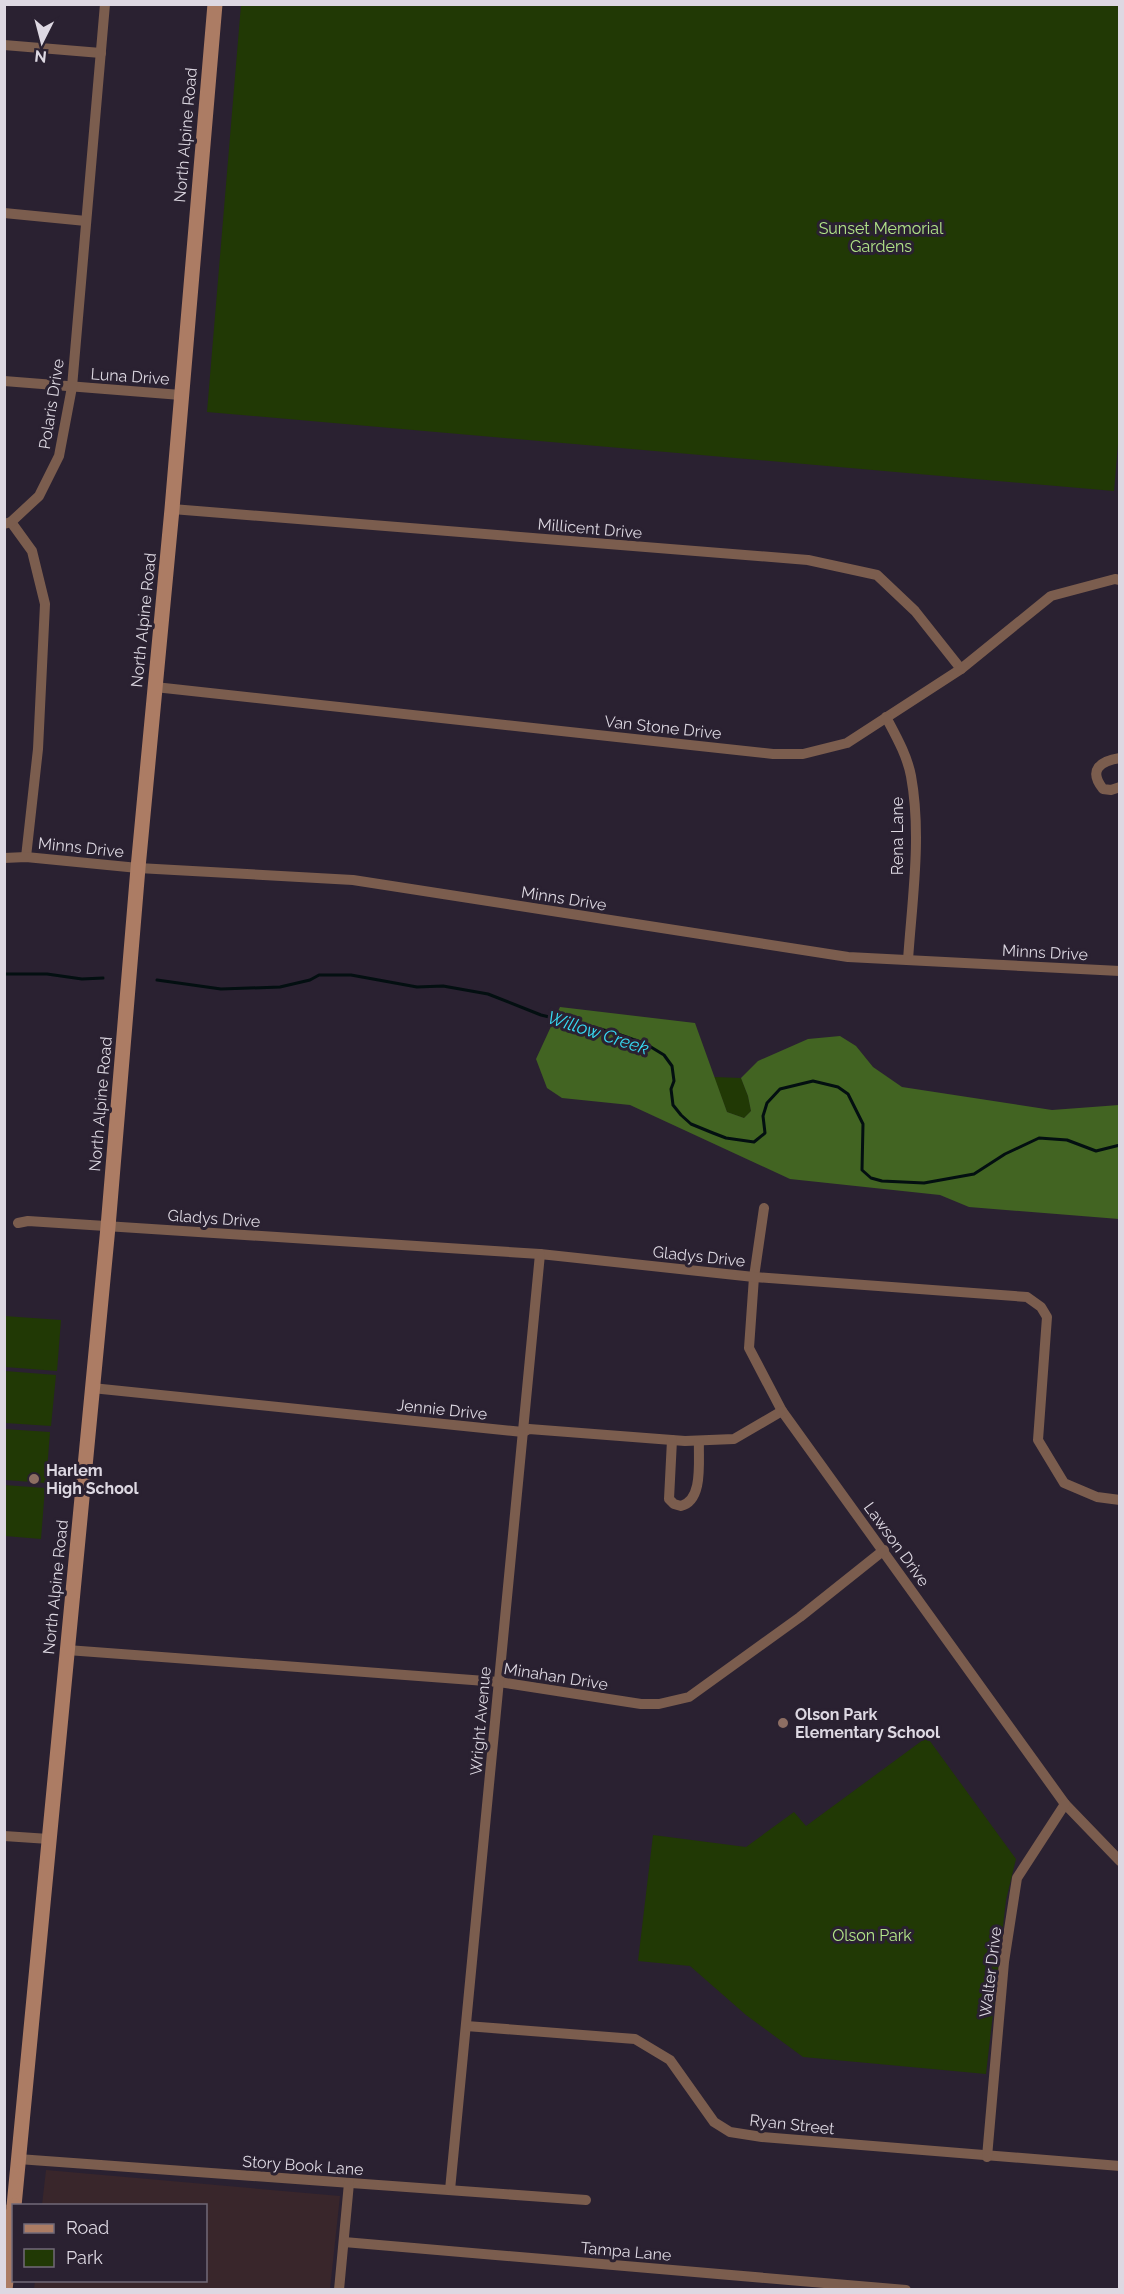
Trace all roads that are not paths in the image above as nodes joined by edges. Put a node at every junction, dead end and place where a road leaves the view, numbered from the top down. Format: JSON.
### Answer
{"nodes":[{"id":1,"x":105,"y":4,"type":"edge"},
{"id":2,"x":214,"y":4,"type":"edge"},
{"id":3,"x":4,"y":45,"type":"edge"},
{"id":4,"x":101,"y":53,"type":"junction"},
{"id":5,"x":4,"y":213,"type":"edge"},
{"id":6,"x":86,"y":221,"type":"junction"},
{"id":7,"x":4,"y":381,"type":"edge"},
{"id":8,"x":72,"y":387,"type":"junction"},
{"id":9,"x":181,"y":395,"type":"junction"},
{"id":10,"x":172,"y":509,"type":"junction"},
{"id":11,"x":8,"y":523,"type":"edge"},
{"id":12,"x":1119,"y":580,"type":"edge"},
{"id":13,"x":961,"y":669,"type":"junction"},
{"id":14,"x":155,"y":687,"type":"junction"},
{"id":15,"x":886,"y":717,"type":"junction"},
{"id":16,"x":1119,"y":758,"type":"edge"},
{"id":17,"x":1119,"y":787,"type":"edge"},
{"id":18,"x":26,"y":856,"type":"junction"},
{"id":19,"x":4,"y":858,"type":"edge"},
{"id":20,"x":138,"y":868,"type":"junction"},
{"id":21,"x":908,"y":960,"type":"junction"},
{"id":22,"x":1119,"y":971,"type":"edge"},
{"id":23,"x":764,"y":1208,"type":"dead end"},
{"id":24,"x":18,"y":1222,"type":"dead end"},
{"id":25,"x":108,"y":1227,"type":"junction"},
{"id":26,"x":540,"y":1254,"type":"junction"},
{"id":27,"x":754,"y":1276,"type":"junction"},
{"id":28,"x":92,"y":1388,"type":"junction"},
{"id":29,"x":782,"y":1411,"type":"junction"},
{"id":30,"x":523,"y":1432,"type":"junction"},
{"id":31,"x":672,"y":1440,"type":"junction"},
{"id":32,"x":699,"y":1441,"type":"junction"},
{"id":33,"x":1119,"y":1500,"type":"edge"},
{"id":34,"x":884,"y":1550,"type":"junction"},
{"id":35,"x":67,"y":1650,"type":"junction"},
{"id":36,"x":499,"y":1682,"type":"junction"},
{"id":37,"x":1065,"y":1804,"type":"junction"},
{"id":38,"x":4,"y":1836,"type":"edge"},
{"id":39,"x":49,"y":1839,"type":"junction"},
{"id":40,"x":1119,"y":1861,"type":"edge"},
{"id":41,"x":466,"y":2025,"type":"junction"},
{"id":42,"x":987,"y":2157,"type":"junction"},
{"id":43,"x":18,"y":2159,"type":"junction"},
{"id":44,"x":1119,"y":2166,"type":"edge"},
{"id":45,"x":349,"y":2183,"type":"junction"},
{"id":46,"x":450,"y":2190,"type":"junction"},
{"id":47,"x":586,"y":2200,"type":"dead end"},
{"id":48,"x":14,"y":2204,"type":"edge"},
{"id":49,"x":12,"y":2227,"type":"edge"},
{"id":50,"x":344,"y":2242,"type":"junction"},
{"id":51,"x":6,"y":2289,"type":"edge"},
{"id":52,"x":339,"y":2289,"type":"edge"},
{"id":53,"x":906,"y":2289,"type":"edge"}],
"edges":[{"from":1,"to":4,"type":"street","name":"Polaris Drive"},
{"from":2,"to":9,"type":"main road","name":"North Alpine Road"},
{"from":3,"to":4,"type":"street"},
{"from":4,"to":6,"type":"street","name":"Polaris Drive"},
{"from":5,"to":6,"type":"street"},
{"from":6,"to":8,"type":"street","name":"Polaris Drive"},
{"from":7,"to":8,"type":"street","name":"Luna Drive"},
{"from":8,"to":9,"type":"street","name":"Luna Drive"},
{"from":8,"to":11,"type":"street","name":"Polaris Drive"},
{"from":9,"to":10,"type":"main road","name":"North Alpine Road"},
{"from":10,"to":13,"type":"street","name":"Millicent Drive"},
{"from":10,"to":14,"type":"main road","name":"North Alpine Road"},
{"from":11,"to":18,"type":"street","name":"Polaris Drive"},
{"from":12,"to":13,"type":"street","name":"Van Stone Drive"},
{"from":13,"to":15,"type":"street","name":"Van Stone Drive"},
{"from":14,"to":15,"type":"street","name":"Van Stone Drive"},
{"from":14,"to":20,"type":"main road","name":"North Alpine Road"},
{"from":15,"to":21,"type":"street","name":"Rena Lane"},
{"from":16,"to":17,"type":"street"},
{"from":18,"to":19,"type":"street","name":"Minns Drive"},
{"from":18,"to":20,"type":"street","name":"Minns Drive"},
{"from":20,"to":21,"type":"street","name":"Minns Drive"},
{"from":20,"to":25,"type":"main road","name":"North Alpine Road"},
{"from":21,"to":22,"type":"street","name":"Minns Drive"},
{"from":23,"to":27,"type":"street","name":"Lawson Drive"},
{"from":24,"to":25,"type":"street","name":"Gladys Drive"},
{"from":25,"to":26,"type":"street","name":"Gladys Drive"},
{"from":25,"to":28,"type":"main road","name":"North Alpine Road"},
{"from":26,"to":27,"type":"street","name":"Gladys Drive"},
{"from":26,"to":30,"type":"street","name":"Wright Avenue"},
{"from":27,"to":29,"type":"street","name":"Lawson Drive"},
{"from":27,"to":33,"type":"street","name":"Gladys Drive"},
{"from":28,"to":30,"type":"street","name":"Jennie Drive"},
{"from":28,"to":35,"type":"main road","name":"North Alpine Road"},
{"from":29,"to":32,"type":"street","name":"Jennie Drive"},
{"from":29,"to":34,"type":"street","name":"Lawson Drive"},
{"from":30,"to":31,"type":"street","name":"Jennie Drive"},
{"from":30,"to":36,"type":"street","name":"Wright Avenue"},
{"from":31,"to":32,"type":"street","name":"Jennie Drive"},
{"from":31,"to":32,"type":"street"},
{"from":34,"to":36,"type":"street","name":"Minahan Drive"},
{"from":34,"to":37,"type":"street","name":"Lawson Drive"},
{"from":35,"to":36,"type":"street","name":"Minahan Drive"},
{"from":35,"to":39,"type":"main road","name":"North Alpine Road"},
{"from":36,"to":41,"type":"street","name":"Wright Avenue"},
{"from":37,"to":40,"type":"street","name":"Lawson Drive"},
{"from":37,"to":42,"type":"street","name":"Walter Drive"},
{"from":38,"to":39,"type":"street"},
{"from":39,"to":43,"type":"main road","name":"North Alpine Road"},
{"from":41,"to":42,"type":"street","name":"Ryan Street"},
{"from":41,"to":46,"type":"street","name":"Wright Avenue"},
{"from":42,"to":44,"type":"street","name":"Ryan Street"},
{"from":43,"to":45,"type":"street","name":"Story Book Lane"},
{"from":43,"to":48,"type":"main road","name":"North Alpine Road"},
{"from":45,"to":46,"type":"street","name":"Story Book Lane"},
{"from":45,"to":50,"type":"street"},
{"from":46,"to":47,"type":"street","name":"Story Book Lane"},
{"from":49,"to":51,"type":"main road","name":"North Alpine Road"},
{"from":50,"to":52,"type":"street"},
{"from":50,"to":53,"type":"street","name":"Tampa Lane"}]}
